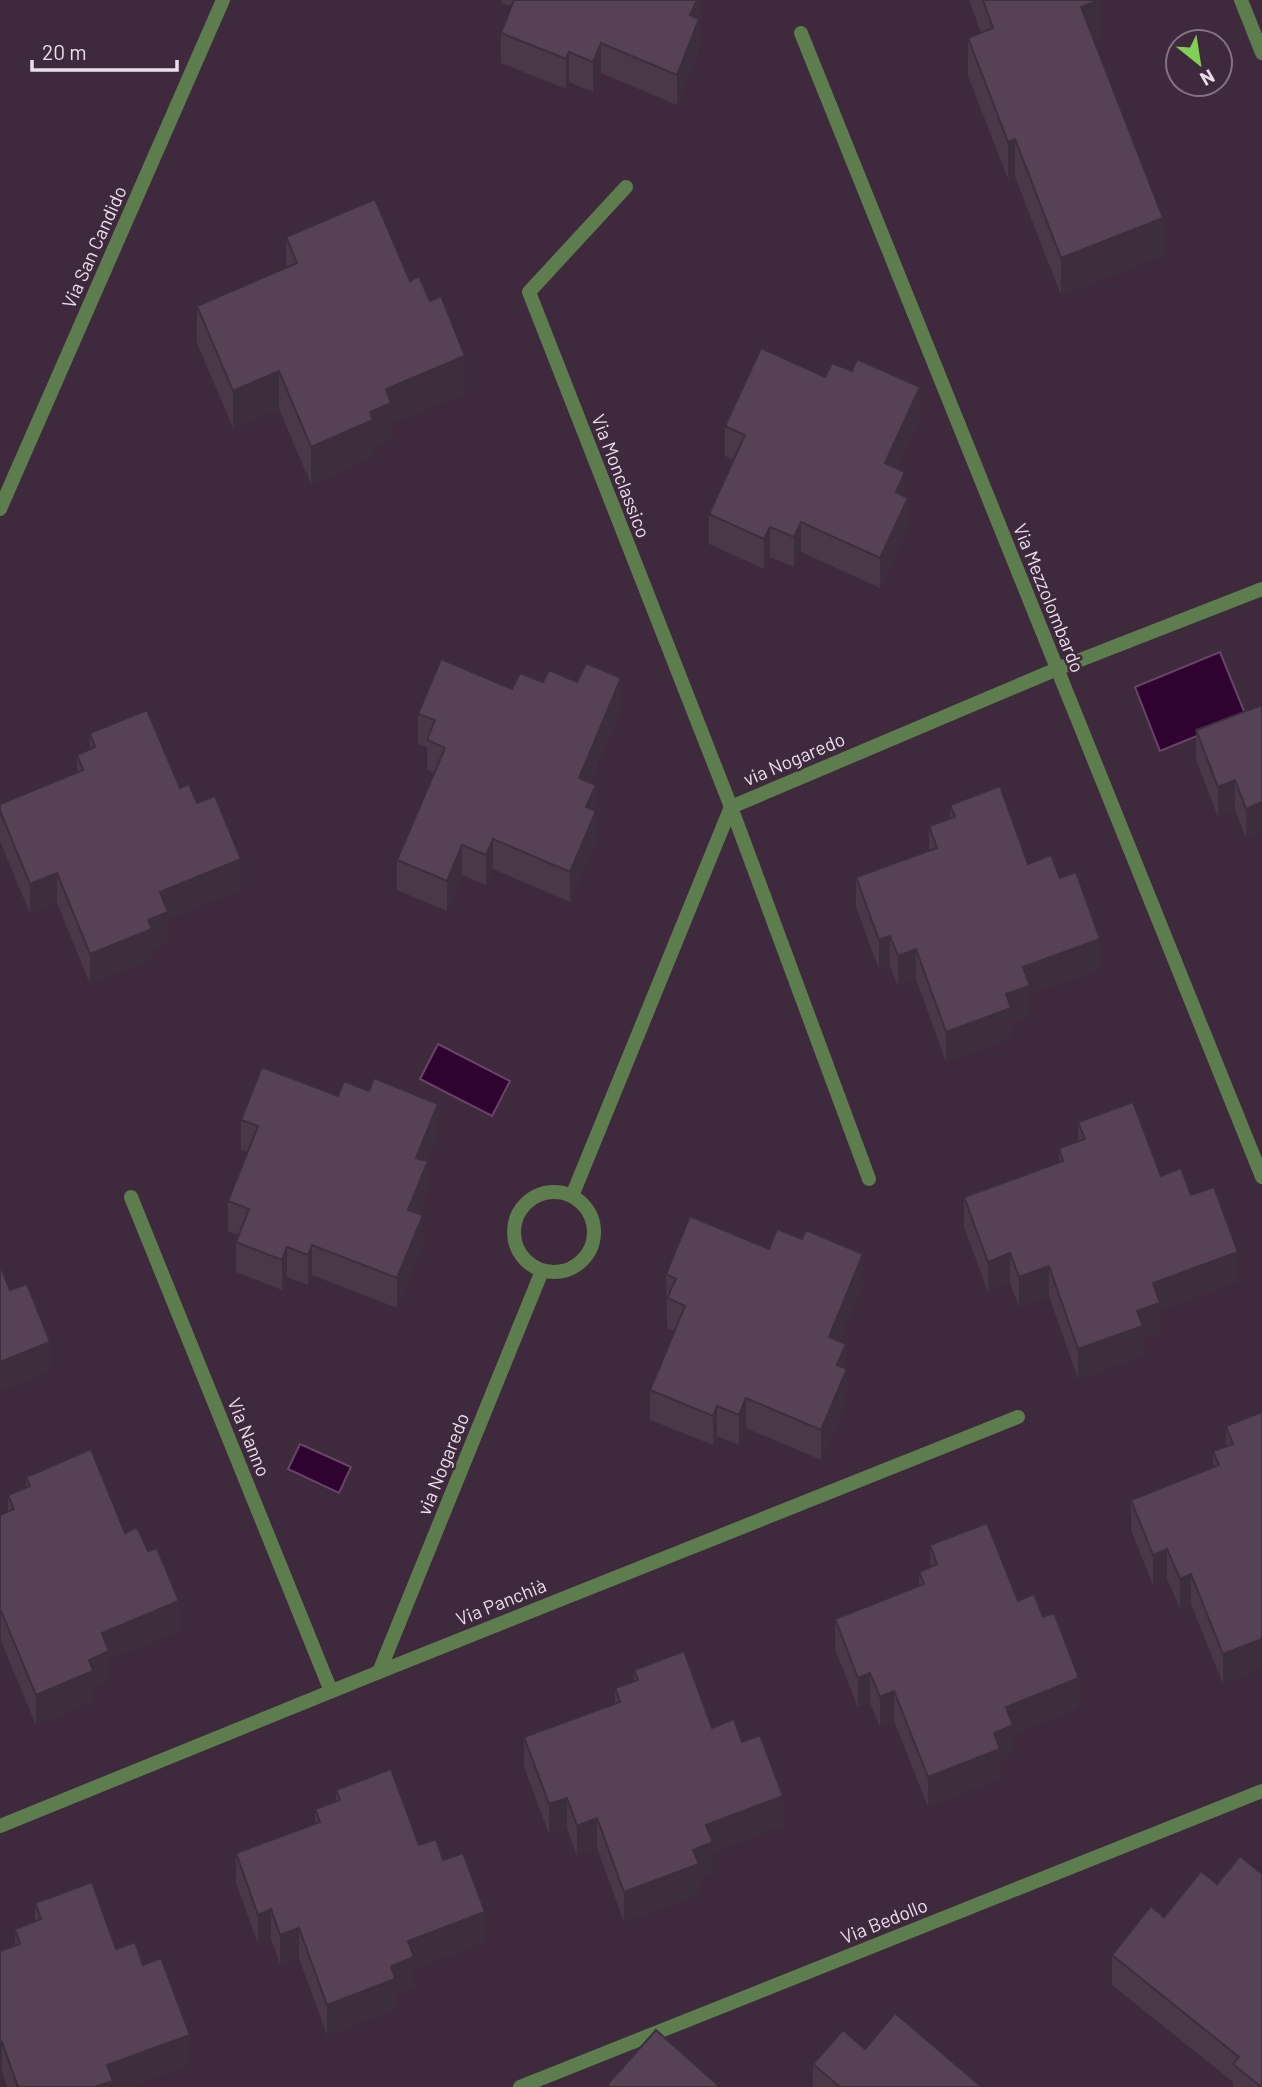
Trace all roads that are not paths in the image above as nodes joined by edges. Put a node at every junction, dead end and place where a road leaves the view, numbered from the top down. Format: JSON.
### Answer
{"nodes":[{"id":1,"x":223,"y":0,"type":"edge"},
{"id":2,"x":1241,"y":0,"type":"edge"},
{"id":3,"x":801,"y":33,"type":"dead end"},
{"id":4,"x":1262,"y":53,"type":"edge"},
{"id":5,"x":626,"y":187,"type":"dead end"},
{"id":6,"x":0,"y":509,"type":"edge"},
{"id":7,"x":1262,"y":589,"type":"edge"},
{"id":8,"x":1057,"y":669,"type":"junction"},
{"id":9,"x":731,"y":807,"type":"junction"},
{"id":10,"x":1262,"y":1177,"type":"edge"},
{"id":11,"x":869,"y":1179,"type":"dead end"},
{"id":12,"x":572,"y":1196,"type":"junction"},
{"id":13,"x":131,"y":1197,"type":"dead end"},
{"id":14,"x":542,"y":1271,"type":"junction"},
{"id":15,"x":1018,"y":1417,"type":"dead end"},
{"id":16,"x":379,"y":1672,"type":"junction"},
{"id":17,"x":331,"y":1691,"type":"junction"},
{"id":18,"x":1262,"y":1791,"type":"edge"},
{"id":19,"x":0,"y":1826,"type":"edge"},
{"id":20,"x":526,"y":2086,"type":"edge"}],
"edges":[{"from":1,"to":6,"type":"street","name":"Via San Candido"},
{"from":2,"to":4,"type":"street"},
{"from":3,"to":8,"type":"street","name":"Via Mezzolombardo"},
{"from":5,"to":9,"type":"street","name":"Via Monclassico"},
{"from":7,"to":8,"type":"street","name":"via Nogaredo"},
{"from":8,"to":9,"type":"street","name":"via Nogaredo"},
{"from":8,"to":10,"type":"street","name":"Via Mezzolombardo"},
{"from":9,"to":11,"type":"street"},
{"from":9,"to":12,"type":"street","name":"via Nogaredo"},
{"from":12,"to":14,"type":"street"},
{"from":12,"to":14,"type":"street"},
{"from":13,"to":17,"type":"street","name":"Via Nanno"},
{"from":14,"to":16,"type":"street","name":"via Nogaredo"},
{"from":15,"to":16,"type":"street","name":"Via Panchià"},
{"from":16,"to":17,"type":"street","name":"Via Panchià"},
{"from":17,"to":19,"type":"street","name":"Via Panchià"},
{"from":18,"to":20,"type":"street","name":"Via Bedollo"}]}
